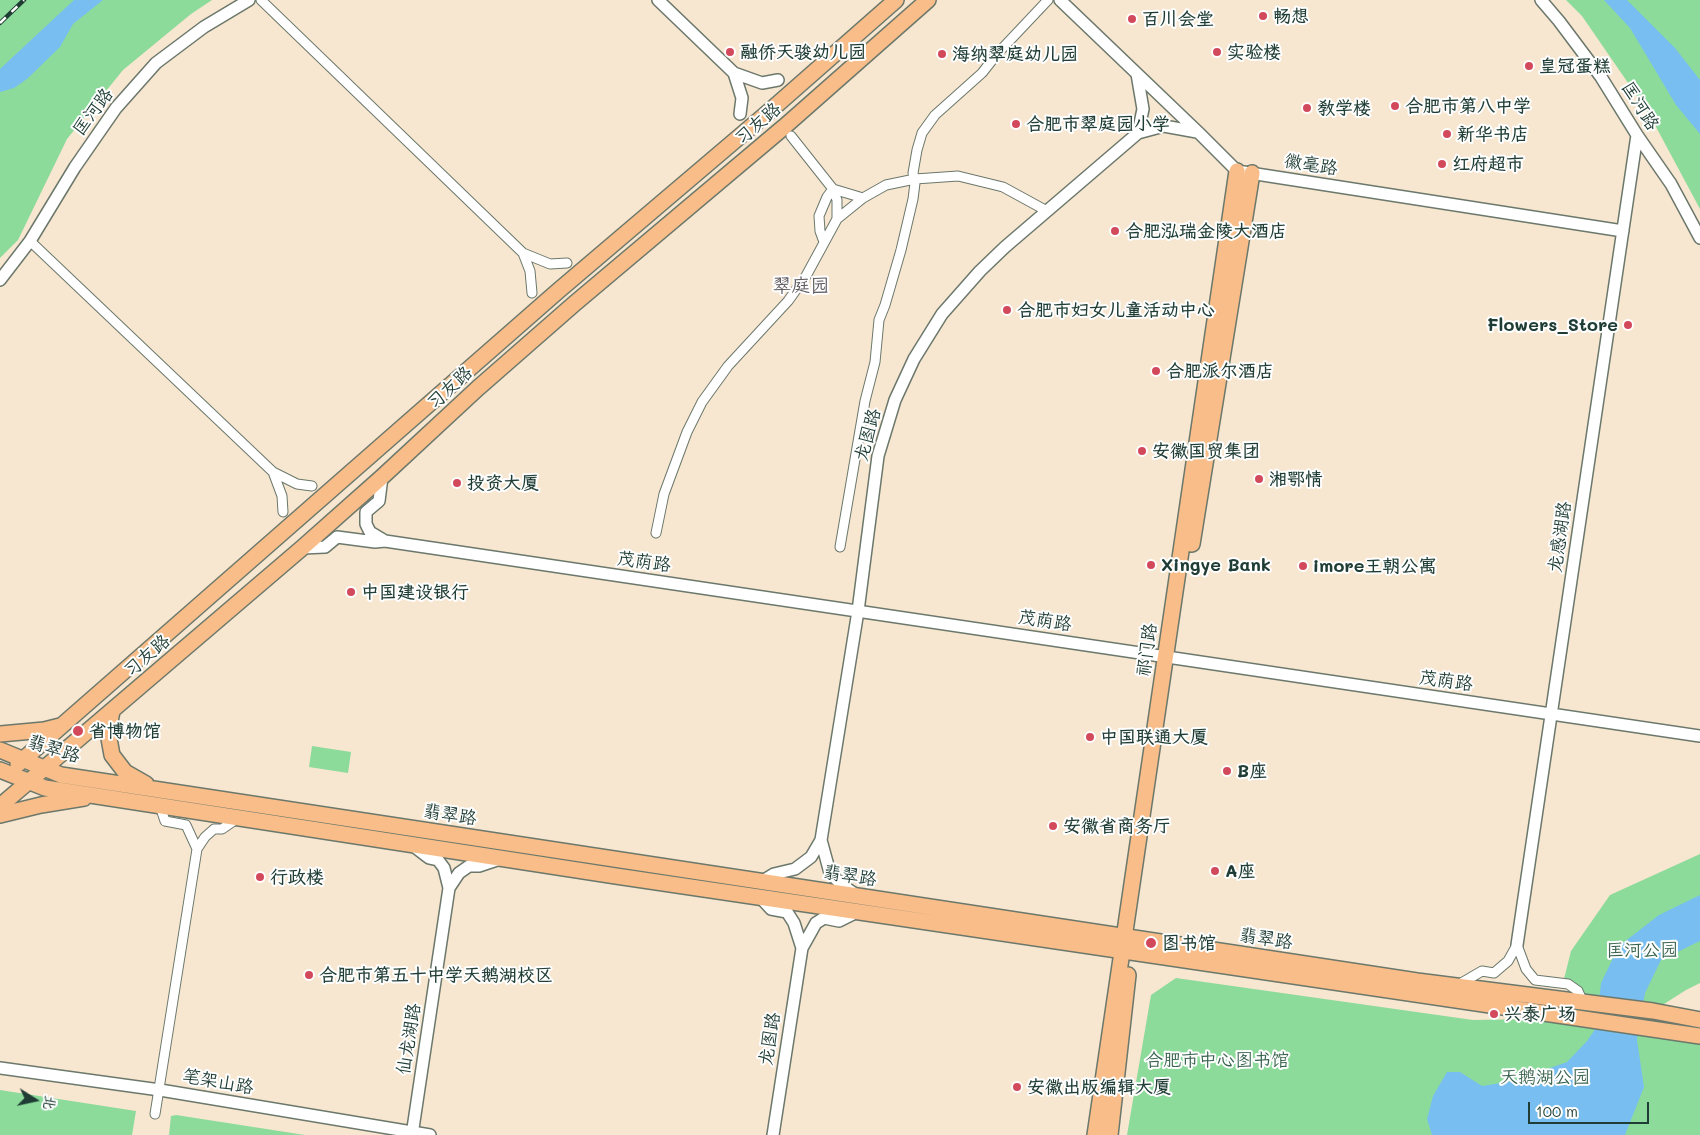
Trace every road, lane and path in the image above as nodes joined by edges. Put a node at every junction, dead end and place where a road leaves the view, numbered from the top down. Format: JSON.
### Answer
{"nodes":[{"id":1,"x":250,"y":0,"type":"edge"},
{"id":2,"x":261,"y":0,"type":"edge"},
{"id":3,"x":658,"y":0,"type":"edge"},
{"id":4,"x":896,"y":0,"type":"edge"},
{"id":5,"x":928,"y":0,"type":"edge"},
{"id":6,"x":1048,"y":0,"type":"edge"},
{"id":7,"x":1060,"y":0,"type":"edge"},
{"id":8,"x":1540,"y":0,"type":"edge"},
{"id":9,"x":734,"y":73,"type":"junction"},
{"id":10,"x":1137,"y":74,"type":"junction"},
{"id":11,"x":778,"y":80,"type":"dead end"},
{"id":12,"x":740,"y":114,"type":"dead end"},
{"id":13,"x":1138,"y":133,"type":"junction"},
{"id":14,"x":1199,"y":133,"type":"junction"},
{"id":15,"x":1637,"y":135,"type":"junction"},
{"id":16,"x":790,"y":136,"type":"dead end"},
{"id":17,"x":1245,"y":172,"type":"junction"},
{"id":18,"x":915,"y":179,"type":"junction"},
{"id":19,"x":833,"y":189,"type":"junction"},
{"id":20,"x":863,"y":198,"type":"junction"},
{"id":21,"x":1047,"y":211,"type":"junction"},
{"id":22,"x":837,"y":219,"type":"junction"},
{"id":23,"x":1623,"y":231,"type":"junction"},
{"id":24,"x":1700,"y":238,"type":"edge"},
{"id":25,"x":30,"y":241,"type":"junction"},
{"id":26,"x":824,"y":242,"type":"junction"},
{"id":27,"x":522,"y":254,"type":"junction"},
{"id":28,"x":567,"y":263,"type":"dead end"},
{"id":29,"x":0,"y":280,"type":"edge"},
{"id":30,"x":532,"y":293,"type":"dead end"},
{"id":31,"x":273,"y":472,"type":"junction"},
{"id":32,"x":382,"y":478,"type":"junction"},
{"id":33,"x":312,"y":486,"type":"dead end"},
{"id":34,"x":283,"y":512,"type":"dead end"},
{"id":35,"x":656,"y":533,"type":"dead end"},
{"id":36,"x":385,"y":541,"type":"junction"},
{"id":37,"x":840,"y":547,"type":"dead end"},
{"id":38,"x":302,"y":548,"type":"junction"},
{"id":39,"x":858,"y":611,"type":"junction"},
{"id":40,"x":1170,"y":658,"type":"junction"},
{"id":41,"x":112,"y":711,"type":"junction"},
{"id":42,"x":1551,"y":714,"type":"junction"},
{"id":43,"x":62,"y":726,"type":"junction"},
{"id":44,"x":0,"y":734,"type":"edge"},
{"id":45,"x":1700,"y":736,"type":"edge"},
{"id":46,"x":0,"y":750,"type":"edge"},
{"id":47,"x":23,"y":760,"type":"junction"},
{"id":48,"x":45,"y":768,"type":"junction"},
{"id":49,"x":2,"y":774,"type":"edge"},
{"id":50,"x":29,"y":782,"type":"junction"},
{"id":51,"x":153,"y":789,"type":"junction"},
{"id":52,"x":98,"y":796,"type":"junction"},
{"id":53,"x":0,"y":806,"type":"edge"},
{"id":54,"x":160,"y":806,"type":"junction"},
{"id":55,"x":0,"y":815,"type":"edge"},
{"id":56,"x":238,"y":818,"type":"junction"},
{"id":57,"x":821,"y":840,"type":"junction"},
{"id":58,"x":411,"y":844,"type":"junction"},
{"id":59,"x":197,"y":849,"type":"junction"},
{"id":60,"x":501,"y":858,"type":"junction"},
{"id":61,"x":761,"y":882,"type":"junction"},
{"id":62,"x":449,"y":888,"type":"junction"},
{"id":63,"x":760,"y":897,"type":"junction"},
{"id":64,"x":858,"y":904,"type":"junction"},
{"id":65,"x":1127,"y":944,"type":"junction"},
{"id":66,"x":1517,"y":945,"type":"junction"},
{"id":67,"x":802,"y":948,"type":"junction"},
{"id":68,"x":1457,"y":986,"type":"junction"},
{"id":69,"x":1443,"y":998,"type":"junction"},
{"id":70,"x":1583,"y":1002,"type":"junction"},
{"id":71,"x":1700,"y":1020,"type":"edge"},
{"id":72,"x":1700,"y":1036,"type":"edge"},
{"id":73,"x":0,"y":1068,"type":"edge"},
{"id":74,"x":160,"y":1090,"type":"junction"},
{"id":75,"x":155,"y":1114,"type":"dead end"},
{"id":76,"x":412,"y":1134,"type":"edge"},
{"id":77,"x":430,"y":1135,"type":"edge"},
{"id":78,"x":773,"y":1135,"type":"edge"},
{"id":79,"x":1095,"y":1135,"type":"edge"},
{"id":80,"x":1110,"y":1135,"type":"edge"}],
"edges":[{"from":1,"to":25,"type":"street","name":"匡河路"},
{"from":2,"to":27,"type":"street"},
{"from":3,"to":9,"type":"street"},
{"from":4,"to":43,"type":"main road","name":"习友路"},
{"from":5,"to":32,"type":"main road","name":"习友路"},
{"from":6,"to":18,"type":"street"},
{"from":7,"to":10,"type":"street"},
{"from":8,"to":15,"type":"street","name":"匡河路"},
{"from":9,"to":11,"type":"street"},
{"from":9,"to":12,"type":"street"},
{"from":10,"to":13,"type":"street"},
{"from":10,"to":14,"type":"street"},
{"from":13,"to":14,"type":"street"},
{"from":13,"to":21,"type":"street","name":"龙图路"},
{"from":14,"to":17,"type":"street"},
{"from":15,"to":23,"type":"street","name":"龙感湖路"},
{"from":15,"to":24,"type":"street","name":"匡河路"},
{"from":16,"to":19,"type":"street"},
{"from":17,"to":23,"type":"street","name":"徽毫路"},
{"from":17,"to":40,"type":"main road","name":"祁门路"},
{"from":18,"to":20,"type":"street"},
{"from":18,"to":21,"type":"street"},
{"from":18,"to":37,"type":"street"},
{"from":19,"to":20,"type":"street"},
{"from":19,"to":22,"type":"street"},
{"from":19,"to":26,"type":"street"},
{"from":20,"to":22,"type":"street"},
{"from":21,"to":39,"type":"street","name":"龙图路"},
{"from":22,"to":26,"type":"street"},
{"from":23,"to":42,"type":"street","name":"龙感湖路"},
{"from":25,"to":29,"type":"street","name":"匡河路"},
{"from":25,"to":31,"type":"street"},
{"from":26,"to":35,"type":"street"},
{"from":27,"to":28,"type":"street"},
{"from":27,"to":30,"type":"street"},
{"from":31,"to":33,"type":"street"},
{"from":31,"to":34,"type":"street"},
{"from":32,"to":36,"type":"street"},
{"from":32,"to":38,"type":"main road","name":"习友路"},
{"from":36,"to":38,"type":"street","name":"茂荫路"},
{"from":36,"to":39,"type":"street","name":"茂荫路"},
{"from":38,"to":41,"type":"main road","name":"习友路"},
{"from":39,"to":40,"type":"street","name":"茂荫路"},
{"from":39,"to":57,"type":"street","name":"龙图路"},
{"from":40,"to":42,"type":"street","name":"茂荫路"},
{"from":40,"to":65,"type":"main road","name":"祁门路"},
{"from":41,"to":48,"type":"main road","name":"习友路"},
{"from":41,"to":51,"type":"main road"},
{"from":42,"to":45,"type":"street","name":"茂荫路"},
{"from":42,"to":66,"type":"street","name":"龙感湖路"},
{"from":43,"to":44,"type":"main road"},
{"from":43,"to":47,"type":"main road","name":"习友路"},
{"from":46,"to":47,"type":"main road","name":"翡翠路"},
{"from":47,"to":48,"type":"main road","name":"翡翠路"},
{"from":47,"to":49,"type":"main road","name":"习友路"},
{"from":48,"to":50,"type":"main road","name":"习友路"},
{"from":48,"to":51,"type":"main road","name":"翡翠路"},
{"from":49,"to":50,"type":"main road","name":"翡翠路"},
{"from":50,"to":52,"type":"main road","name":"翡翠路"},
{"from":50,"to":53,"type":"main road","name":"习友路"},
{"from":51,"to":61,"type":"main road","name":"翡翠路"},
{"from":52,"to":54,"type":"main road","name":"翡翠路"},
{"from":52,"to":55,"type":"main road"},
{"from":54,"to":56,"type":"main road","name":"翡翠路"},
{"from":54,"to":59,"type":"street"},
{"from":56,"to":58,"type":"main road","name":"翡翠路"},
{"from":56,"to":59,"type":"street"},
{"from":57,"to":61,"type":"street"},
{"from":57,"to":64,"type":"street"},
{"from":58,"to":60,"type":"main road","name":"翡翠路"},
{"from":58,"to":62,"type":"street"},
{"from":59,"to":74,"type":"street"},
{"from":60,"to":62,"type":"street"},
{"from":60,"to":63,"type":"main road","name":"翡翠路"},
{"from":61,"to":64,"type":"main road","name":"翡翠路"},
{"from":62,"to":76,"type":"street","name":"仙龙湖路"},
{"from":63,"to":64,"type":"main road","name":"翡翠路"},
{"from":63,"to":67,"type":"street"},
{"from":64,"to":65,"type":"main road","name":"翡翠路"},
{"from":64,"to":67,"type":"street"},
{"from":65,"to":68,"type":"main road","name":"翡翠路"},
{"from":65,"to":69,"type":"main road","name":"翡翠路"},
{"from":65,"to":79,"type":"main road","name":"祁门路"},
{"from":65,"to":80,"type":"main road","name":"祁门路"},
{"from":66,"to":68,"type":"street"},
{"from":66,"to":70,"type":"street"},
{"from":67,"to":78,"type":"street","name":"龙图路"},
{"from":68,"to":69,"type":"street"},
{"from":68,"to":70,"type":"main road","name":"翡翠路"},
{"from":69,"to":72,"type":"main road","name":"翡翠路"},
{"from":70,"to":71,"type":"main road","name":"翡翠路"},
{"from":73,"to":74,"type":"street","name":"笔架山路"},
{"from":74,"to":75,"type":"street"},
{"from":74,"to":76,"type":"street","name":"笔架山路"},
{"from":76,"to":77,"type":"street","name":"笔架山路"}]}
